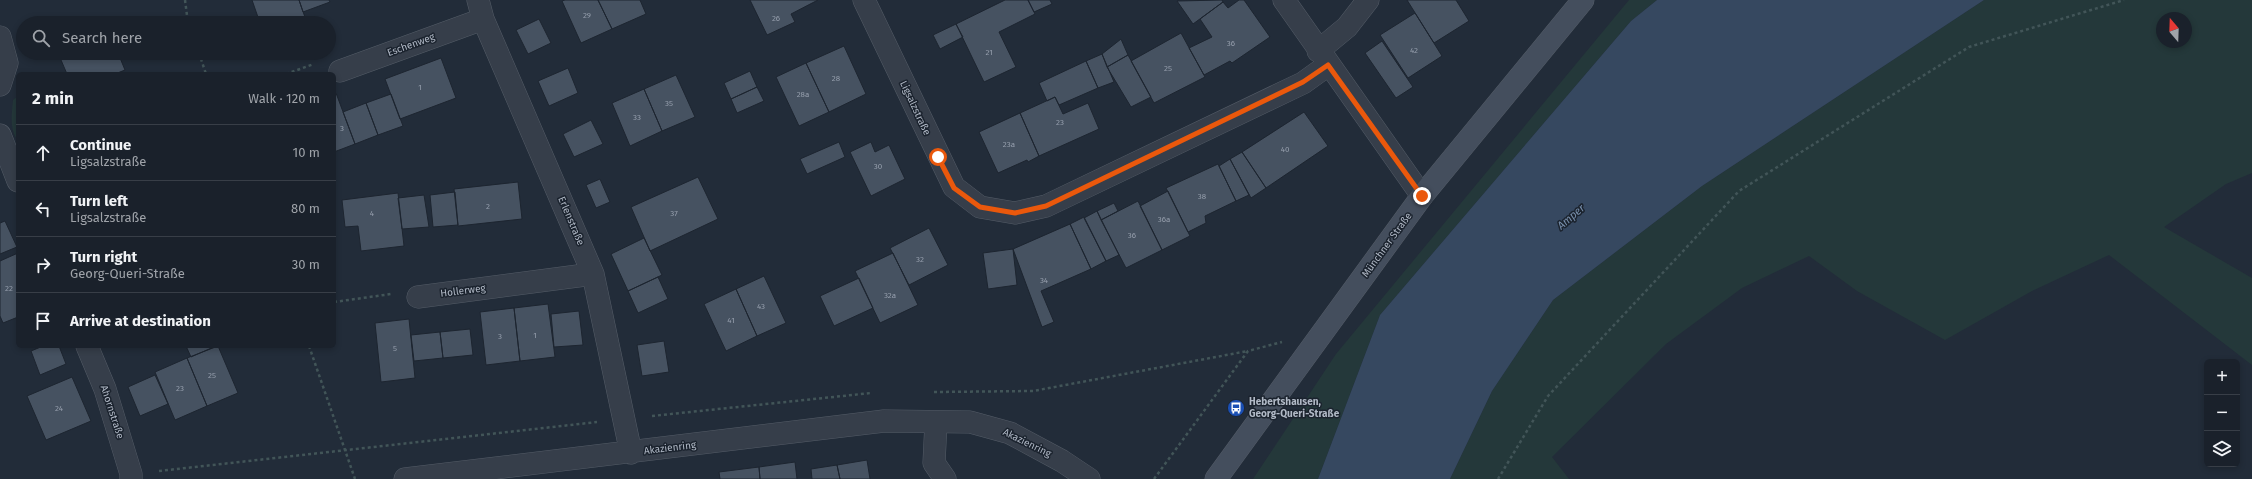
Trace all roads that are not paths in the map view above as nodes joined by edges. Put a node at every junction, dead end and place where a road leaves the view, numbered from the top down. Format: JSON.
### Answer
{"nodes":[{"id":1,"x":864,"y":0,"type":"edge"},
{"id":2,"x":1284,"y":0,"type":"edge"},
{"id":3,"x":1368,"y":0,"type":"edge"},
{"id":4,"x":1583,"y":0,"type":"edge"},
{"id":5,"x":481,"y":9,"type":"edge"},
{"id":6,"x":0,"y":37,"type":"edge"},
{"id":7,"x":1323,"y":58,"type":"junction"},
{"id":8,"x":340,"y":70,"type":"dead end"},
{"id":9,"x":0,"y":85,"type":"edge"},
{"id":10,"x":0,"y":135,"type":"edge"},
{"id":11,"x":16,"y":176,"type":"edge"},
{"id":12,"x":1422,"y":196,"type":"junction"},
{"id":13,"x":594,"y":274,"type":"junction"},
{"id":14,"x":418,"y":297,"type":"road end"},
{"id":15,"x":88,"y":348,"type":"edge"},
{"id":16,"x":936,"y":422,"type":"junction"},
{"id":17,"x":631,"y":453,"type":"junction"},
{"id":18,"x":131,"y":479,"type":"edge"},
{"id":19,"x":405,"y":479,"type":"edge"},
{"id":20,"x":946,"y":479,"type":"edge"},
{"id":21,"x":1089,"y":479,"type":"edge"},
{"id":22,"x":1216,"y":479,"type":"edge"}],
"edges":[{"from":1,"to":7,"type":"street","name":"Ligsalzstraße"},
{"from":2,"to":7,"type":"street"},
{"from":3,"to":7,"type":"street","name":"Ligsalzstraße"},
{"from":4,"to":12,"type":"main road","name":"Münchner Straße"},
{"from":5,"to":8,"type":"street","name":"Eschenweg"},
{"from":5,"to":13,"type":"street","name":"Erlenstraße"},
{"from":6,"to":9,"type":"street"},
{"from":7,"to":12,"type":"street"},
{"from":10,"to":11,"type":"street"},
{"from":12,"to":22,"type":"main road","name":"Münchner Straße"},
{"from":13,"to":14,"type":"street","name":"Hollerweg"},
{"from":13,"to":17,"type":"street","name":"Erlenstraße"},
{"from":15,"to":18,"type":"street","name":"Ahornstraße"},
{"from":16,"to":17,"type":"street","name":"Akazienring"},
{"from":16,"to":20,"type":"street"},
{"from":16,"to":21,"type":"street","name":"Akazienring"},
{"from":17,"to":19,"type":"street","name":"Akazienring"}]}
